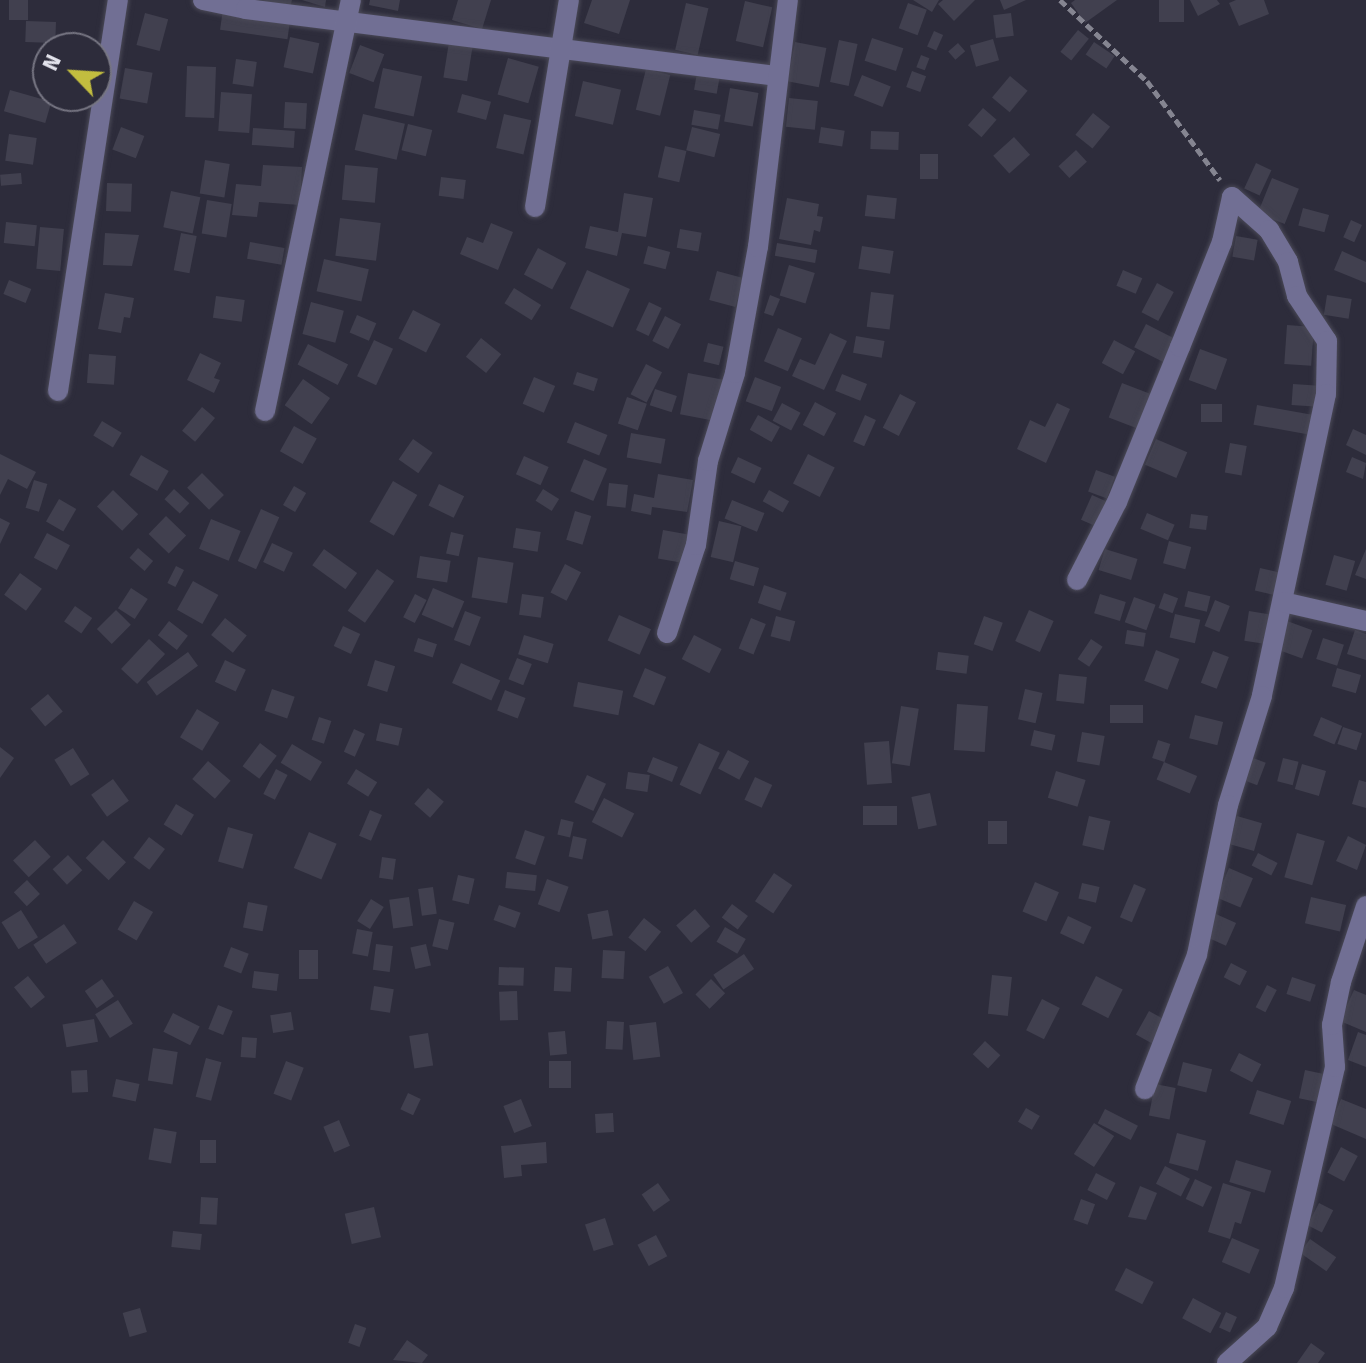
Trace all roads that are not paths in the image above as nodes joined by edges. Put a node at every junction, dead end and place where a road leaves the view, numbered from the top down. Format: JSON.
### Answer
{"nodes":[{"id":1,"x":118,"y":0,"type":"edge"},
{"id":2,"x":203,"y":0,"type":"edge"},
{"id":3,"x":569,"y":0,"type":"edge"},
{"id":4,"x":788,"y":0,"type":"edge"},
{"id":5,"x":350,"y":10,"type":"edge"},
{"id":6,"x":562,"y":48,"type":"junction"},
{"id":7,"x":776,"y":76,"type":"junction"},
{"id":8,"x":535,"y":207,"type":"dead end"},
{"id":9,"x":58,"y":391,"type":"dead end"},
{"id":10,"x":265,"y":411,"type":"dead end"},
{"id":11,"x":1077,"y":580,"type":"dead end"},
{"id":12,"x":1283,"y":602,"type":"junction"},
{"id":13,"x":1366,"y":621,"type":"edge"},
{"id":14,"x":667,"y":633,"type":"dead end"},
{"id":15,"x":1366,"y":906,"type":"edge"},
{"id":16,"x":1145,"y":1089,"type":"dead end"},
{"id":17,"x":1227,"y":1363,"type":"edge"}],
"edges":[{"from":1,"to":9,"type":"street"},
{"from":2,"to":5,"type":"street"},
{"from":3,"to":6,"type":"street"},
{"from":4,"to":7,"type":"street"},
{"from":5,"to":6,"type":"street"},
{"from":5,"to":10,"type":"street"},
{"from":6,"to":7,"type":"street"},
{"from":6,"to":8,"type":"street"},
{"from":7,"to":14,"type":"street"},
{"from":11,"to":12,"type":"street"},
{"from":12,"to":13,"type":"street"},
{"from":12,"to":16,"type":"street"},
{"from":15,"to":17,"type":"street"}]}
